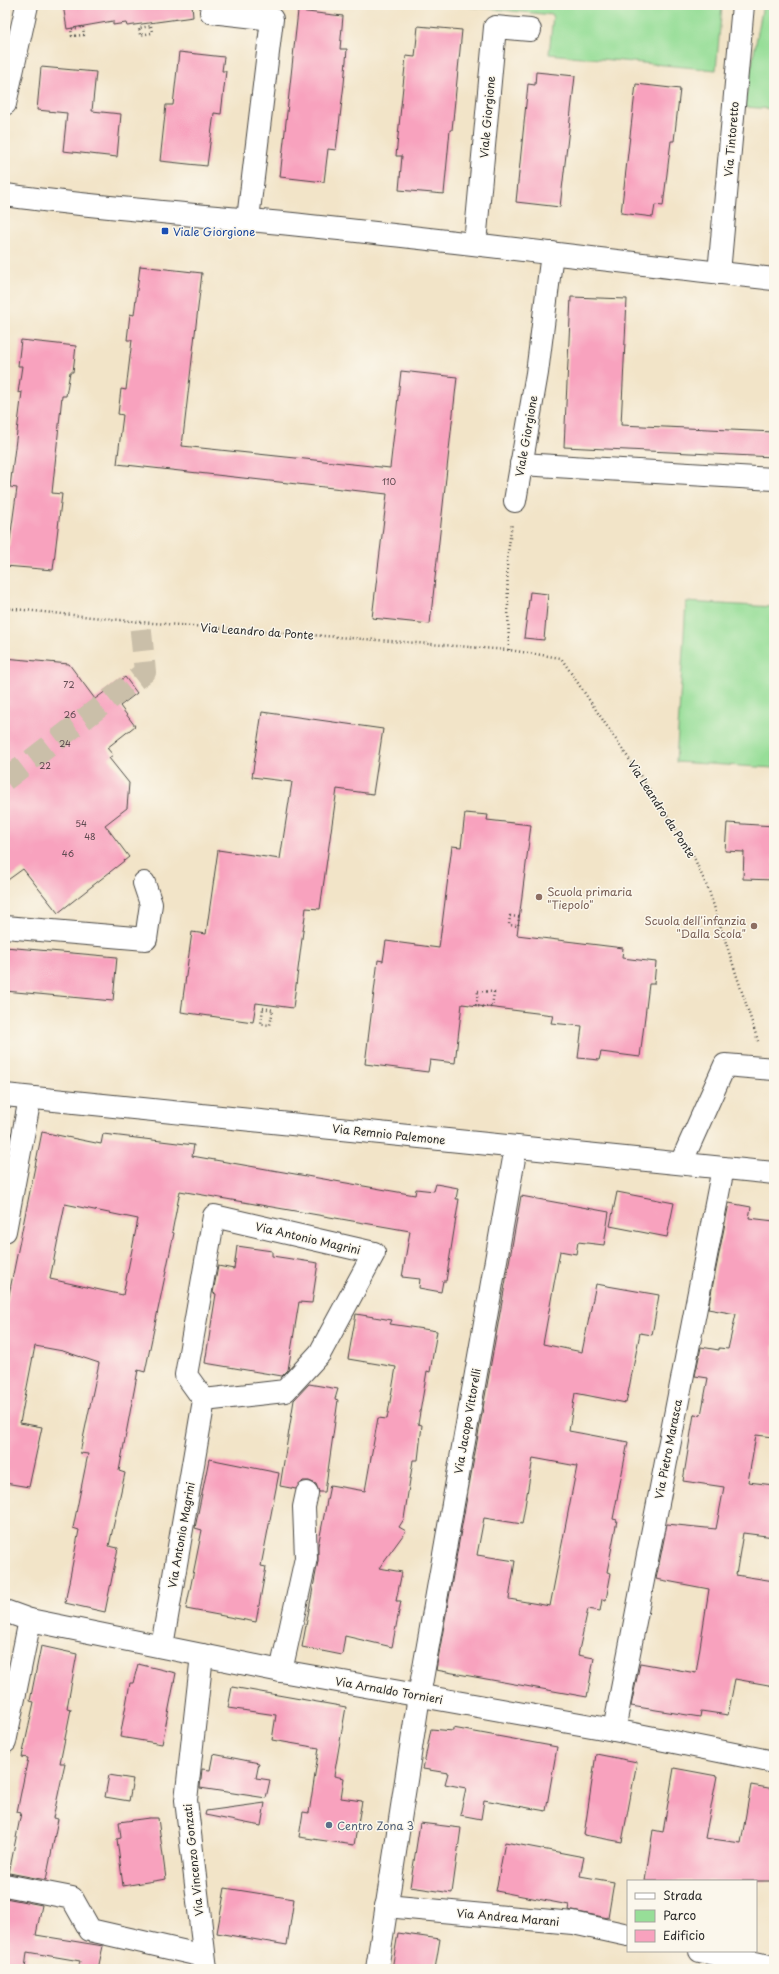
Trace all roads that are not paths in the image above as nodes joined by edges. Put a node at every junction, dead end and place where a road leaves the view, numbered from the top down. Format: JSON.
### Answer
{"nodes":[{"id":1,"x":27,"y":5,"type":"edge"},
{"id":2,"x":743,"y":5,"type":"edge"},
{"id":3,"x":211,"y":12,"type":"dead end"},
{"id":4,"x":530,"y":30,"type":"dead end"},
{"id":5,"x":5,"y":104,"type":"edge"},
{"id":6,"x":5,"y":195,"type":"edge"},
{"id":7,"x":248,"y":219,"type":"junction"},
{"id":8,"x":475,"y":243,"type":"junction"},
{"id":9,"x":552,"y":253,"type":"junction"},
{"id":10,"x":719,"y":273,"type":"junction"},
{"id":11,"x":774,"y":278,"type":"edge"},
{"id":12,"x":521,"y":464,"type":"junction"},
{"id":13,"x":774,"y":479,"type":"edge"},
{"id":14,"x":515,"y":501,"type":"road end"},
{"id":15,"x":144,"y":883,"type":"dead end"},
{"id":16,"x":5,"y":927,"type":"edge"},
{"id":17,"x":770,"y":1069,"type":"edge"},
{"id":18,"x":5,"y":1095,"type":"edge"},
{"id":19,"x":30,"y":1098,"type":"junction"},
{"id":20,"x":516,"y":1147,"type":"junction"},
{"id":21,"x":681,"y":1163,"type":"junction"},
{"id":22,"x":723,"y":1168,"type":"junction"},
{"id":23,"x":774,"y":1173,"type":"edge"},
{"id":24,"x":5,"y":1231,"type":"edge"},
{"id":25,"x":204,"y":1400,"type":"junction"},
{"id":26,"x":307,"y":1493,"type":"dead end"},
{"id":27,"x":5,"y":1612,"type":"edge"},
{"id":28,"x":30,"y":1620,"type":"junction"},
{"id":29,"x":162,"y":1646,"type":"junction"},
{"id":30,"x":202,"y":1655,"type":"junction"},
{"id":31,"x":281,"y":1671,"type":"junction"},
{"id":32,"x":419,"y":1696,"type":"junction"},
{"id":33,"x":614,"y":1730,"type":"junction"},
{"id":34,"x":5,"y":1742,"type":"edge"},
{"id":35,"x":774,"y":1762,"type":"edge"},
{"id":36,"x":5,"y":1885,"type":"edge"},
{"id":37,"x":386,"y":1906,"type":"junction"},
{"id":38,"x":627,"y":1935,"type":"edge"},
{"id":39,"x":705,"y":1952,"type":"edge"},
{"id":40,"x":205,"y":1962,"type":"edge"},
{"id":41,"x":774,"y":1967,"type":"edge"},
{"id":42,"x":377,"y":1969,"type":"edge"}],
"edges":[{"from":1,"to":5,"type":"street"},
{"from":2,"to":10,"type":"street","name":"Via Tintoretto"},
{"from":3,"to":7,"type":"street"},
{"from":4,"to":8,"type":"street","name":"Viale Giorgione"},
{"from":6,"to":7,"type":"street"},
{"from":7,"to":8,"type":"street"},
{"from":8,"to":9,"type":"street"},
{"from":9,"to":10,"type":"street"},
{"from":9,"to":12,"type":"street","name":"Viale Giorgione"},
{"from":10,"to":11,"type":"street"},
{"from":12,"to":13,"type":"street"},
{"from":12,"to":14,"type":"street","name":"Viale Giorgione"},
{"from":15,"to":16,"type":"street"},
{"from":17,"to":21,"type":"street"},
{"from":18,"to":19,"type":"street","name":"Via Remnio Palemone"},
{"from":19,"to":20,"type":"street","name":"Via Remnio Palemone"},
{"from":19,"to":24,"type":"street"},
{"from":20,"to":21,"type":"street","name":"Via Remnio Palemone"},
{"from":20,"to":32,"type":"street","name":"Via Jacopo Vittorelli"},
{"from":21,"to":22,"type":"street","name":"Via Remnio Palemone"},
{"from":22,"to":23,"type":"street","name":"Via Remnio Palemone"},
{"from":22,"to":33,"type":"street","name":"Via Pietro Marasca"},
{"from":25,"to":25,"type":"street","name":"Via Antonio Magrini"},
{"from":25,"to":29,"type":"street","name":"Via Antonio Magrini"},
{"from":26,"to":31,"type":"street"},
{"from":27,"to":28,"type":"street","name":"Via Arnaldo Tornieri"},
{"from":28,"to":29,"type":"street","name":"Via Arnaldo Tornieri"},
{"from":28,"to":34,"type":"street"},
{"from":29,"to":30,"type":"street","name":"Via Arnaldo Tornieri"},
{"from":30,"to":31,"type":"street","name":"Via Arnaldo Tornieri"},
{"from":30,"to":40,"type":"street","name":"Via Vincenzo Gonzati"},
{"from":31,"to":32,"type":"street","name":"Via Arnaldo Tornieri"},
{"from":32,"to":33,"type":"street","name":"Via Arnaldo Tornieri"},
{"from":32,"to":37,"type":"street","name":"Via Jacopo Vittorelli"},
{"from":33,"to":35,"type":"street","name":"Via Arnaldo Tornieri"},
{"from":36,"to":40,"type":"street"},
{"from":37,"to":38,"type":"street","name":"Via Andrea Marani"},
{"from":37,"to":42,"type":"street","name":"Via Jacopo Vittorelli"},
{"from":39,"to":41,"type":"street"}]}
